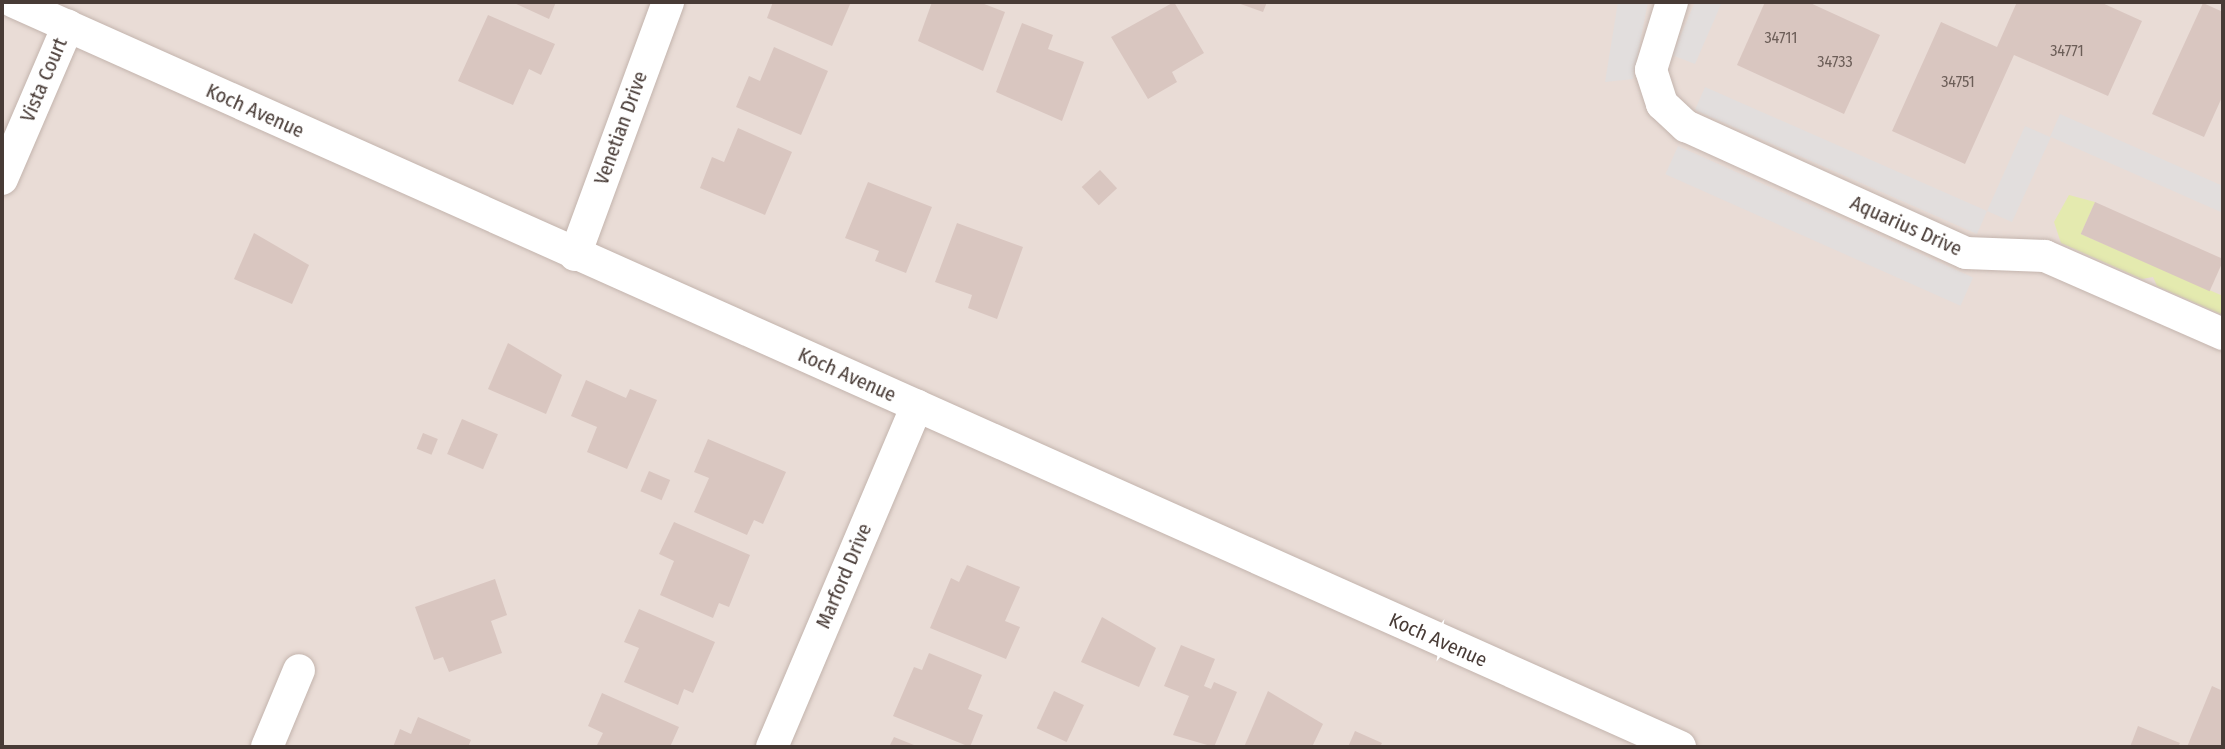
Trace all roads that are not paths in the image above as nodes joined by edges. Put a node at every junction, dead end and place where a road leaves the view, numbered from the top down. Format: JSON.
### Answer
{"nodes":[{"id":1,"x":14,"y":2,"type":"edge"},
{"id":2,"x":668,"y":2,"type":"edge"},
{"id":3,"x":1672,"y":2,"type":"edge"},
{"id":4,"x":68,"y":26,"type":"junction"},
{"id":5,"x":2,"y":179,"type":"edge"},
{"id":6,"x":575,"y":255,"type":"junction"},
{"id":7,"x":2223,"y":334,"type":"edge"},
{"id":8,"x":917,"y":406,"type":"junction"},
{"id":9,"x":299,"y":670,"type":"dead end"},
{"id":10,"x":267,"y":747,"type":"edge"},
{"id":11,"x":772,"y":747,"type":"edge"},
{"id":12,"x":1680,"y":747,"type":"edge"}],
"edges":[{"from":1,"to":4,"type":"street","name":"Koch Avenue"},
{"from":2,"to":6,"type":"street","name":"Venetian Drive"},
{"from":3,"to":7,"type":"street","name":"Aquarius Drive"},
{"from":4,"to":5,"type":"street","name":"Vista Court"},
{"from":4,"to":6,"type":"street","name":"Koch Avenue"},
{"from":6,"to":8,"type":"street","name":"Koch Avenue"},
{"from":8,"to":11,"type":"street","name":"Marford Drive"},
{"from":8,"to":12,"type":"street","name":"Koch Avenue"},
{"from":9,"to":10,"type":"street"}]}
